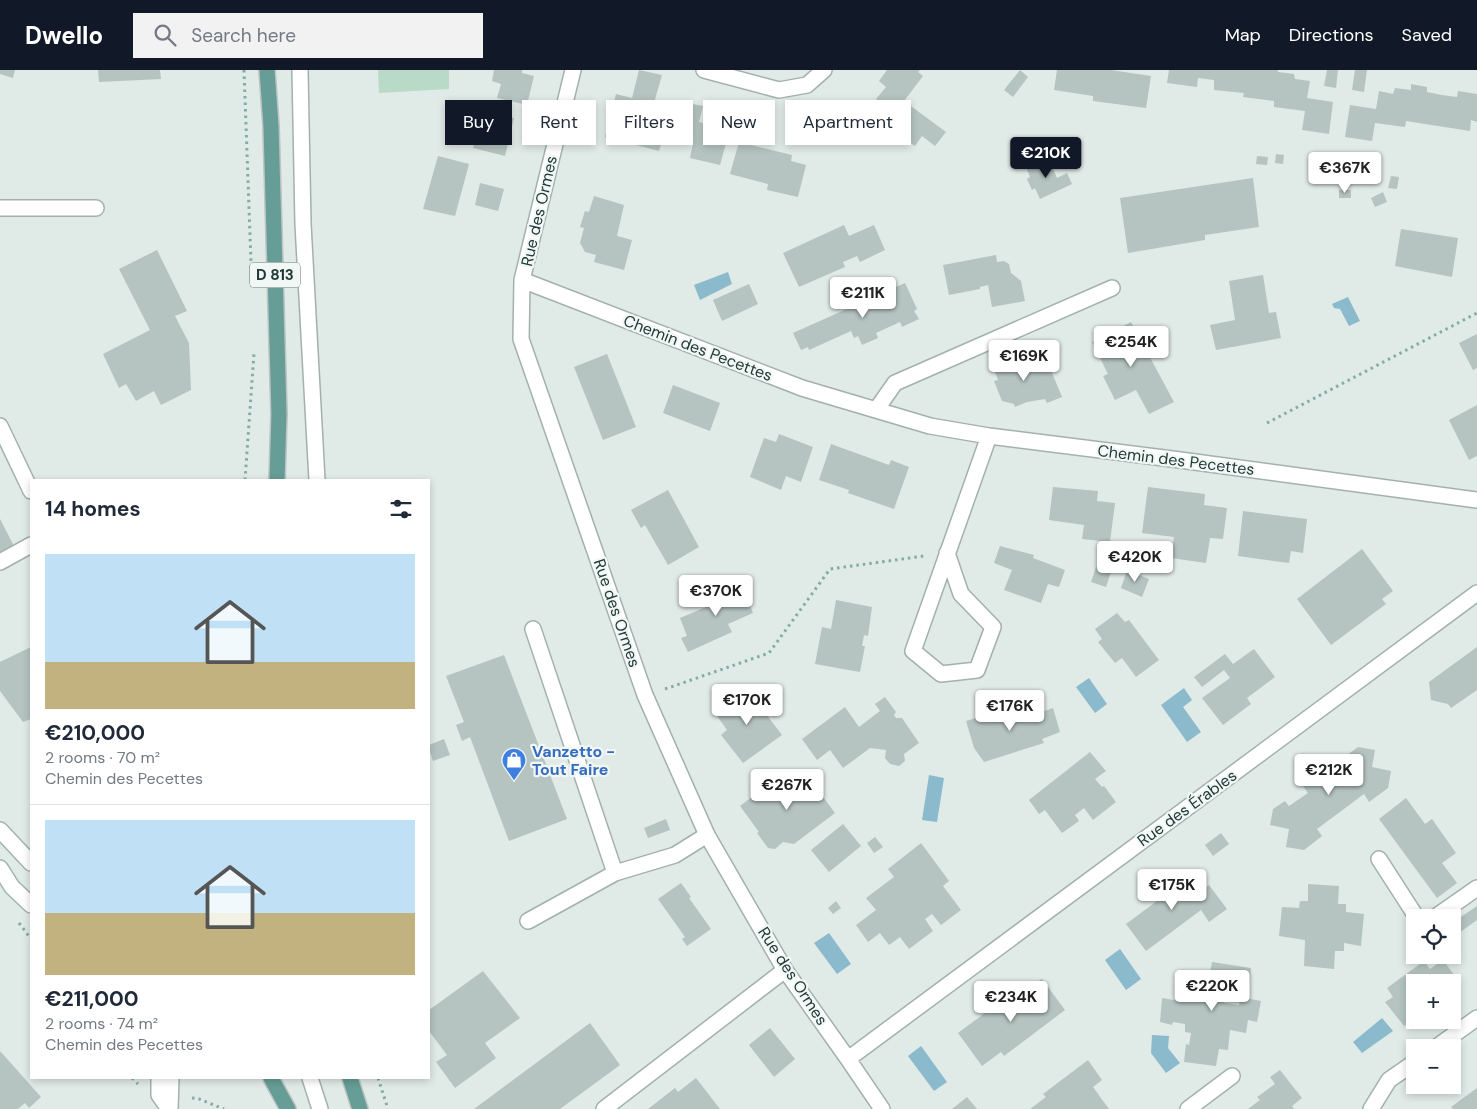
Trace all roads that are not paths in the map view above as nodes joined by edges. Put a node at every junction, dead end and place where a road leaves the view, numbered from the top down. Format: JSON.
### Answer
{"nodes":[{"id":1,"x":268,"y":70,"type":"edge"},
{"id":2,"x":300,"y":70,"type":"edge"},
{"id":3,"x":573,"y":70,"type":"edge"},
{"id":4,"x":704,"y":70,"type":"edge"},
{"id":5,"x":824,"y":70,"type":"edge"},
{"id":6,"x":0,"y":208,"type":"edge"},
{"id":7,"x":96,"y":208,"type":"dead end"},
{"id":8,"x":522,"y":280,"type":"junction"},
{"id":9,"x":1112,"y":288,"type":"dead end"},
{"id":10,"x":876,"y":410,"type":"junction"},
{"id":11,"x":0,"y":426,"type":"edge"},
{"id":12,"x":989,"y":436,"type":"junction"},
{"id":13,"x":277,"y":479,"type":"edge"},
{"id":14,"x":317,"y":479,"type":"edge"},
{"id":15,"x":30,"y":490,"type":"edge"},
{"id":16,"x":1477,"y":500,"type":"edge"},
{"id":17,"x":30,"y":545,"type":"edge"},
{"id":18,"x":947,"y":553,"type":"junction"},
{"id":19,"x":0,"y":562,"type":"edge"},
{"id":20,"x":1477,"y":594,"type":"edge"},
{"id":21,"x":533,"y":628,"type":"dead end"},
{"id":22,"x":0,"y":830,"type":"edge"},
{"id":23,"x":707,"y":835,"type":"junction"},
{"id":24,"x":1379,"y":859,"type":"dead end"},
{"id":25,"x":30,"y":862,"type":"edge"},
{"id":26,"x":0,"y":868,"type":"edge"},
{"id":27,"x":614,"y":873,"type":"junction"},
{"id":28,"x":12,"y":887,"type":"junction"},
{"id":29,"x":1477,"y":888,"type":"edge"},
{"id":30,"x":30,"y":904,"type":"edge"},
{"id":31,"x":1411,"y":909,"type":"edge"},
{"id":32,"x":1447,"y":909,"type":"edge"},
{"id":33,"x":30,"y":914,"type":"edge"},
{"id":34,"x":528,"y":921,"type":"dead end"},
{"id":35,"x":785,"y":970,"type":"junction"},
{"id":36,"x":1477,"y":1018,"type":"edge"},
{"id":37,"x":1448,"y":1039,"type":"edge"},
{"id":38,"x":848,"y":1059,"type":"junction"},
{"id":39,"x":1406,"y":1068,"type":"edge"},
{"id":40,"x":1232,"y":1076,"type":"dead end"},
{"id":41,"x":159,"y":1079,"type":"edge"},
{"id":42,"x":171,"y":1079,"type":"edge"},
{"id":43,"x":272,"y":1079,"type":"edge"},
{"id":44,"x":310,"y":1079,"type":"edge"},
{"id":45,"x":350,"y":1079,"type":"edge"},
{"id":46,"x":170,"y":1104,"type":"edge"},
{"id":47,"x":288,"y":1109,"type":"edge"},
{"id":48,"x":320,"y":1109,"type":"edge"},
{"id":49,"x":360,"y":1109,"type":"edge"},
{"id":50,"x":604,"y":1109,"type":"edge"},
{"id":51,"x":882,"y":1109,"type":"edge"},
{"id":52,"x":1188,"y":1109,"type":"edge"},
{"id":53,"x":1371,"y":1109,"type":"edge"}],
"edges":[{"from":1,"to":13,"type":"main road","number":"D 813"},
{"from":2,"to":14,"type":"street"},
{"from":3,"to":8,"type":"street","name":"Rue des Ormes"},
{"from":4,"to":5,"type":"street"},
{"from":6,"to":7,"type":"street"},
{"from":8,"to":10,"type":"street","name":"Chemin des Pecettes"},
{"from":8,"to":23,"type":"street","name":"Rue des Ormes"},
{"from":9,"to":10,"type":"street"},
{"from":10,"to":12,"type":"street","name":"Chemin des Pecettes"},
{"from":11,"to":15,"type":"street"},
{"from":12,"to":16,"type":"street","name":"Chemin des Pecettes"},
{"from":12,"to":18,"type":"street"},
{"from":17,"to":19,"type":"street"},
{"from":18,"to":18,"type":"street"},
{"from":20,"to":38,"type":"street","name":"Rue des Érables"},
{"from":21,"to":27,"type":"street"},
{"from":22,"to":25,"type":"street"},
{"from":23,"to":27,"type":"street"},
{"from":23,"to":35,"type":"street","name":"Rue des Ormes"},
{"from":24,"to":31,"type":"street"},
{"from":26,"to":28,"type":"street"},
{"from":27,"to":34,"type":"street"},
{"from":28,"to":30,"type":"street"},
{"from":28,"to":33,"type":"street"},
{"from":29,"to":32,"type":"street"},
{"from":35,"to":38,"type":"street","name":"Rue des Ormes"},
{"from":35,"to":50,"type":"street"},
{"from":36,"to":37,"type":"street"},
{"from":38,"to":51,"type":"street","name":"Rue des Ormes"},
{"from":39,"to":53,"type":"street"},
{"from":40,"to":52,"type":"street"},
{"from":41,"to":46,"type":"street"},
{"from":42,"to":46,"type":"street"},
{"from":43,"to":47,"type":"main road"},
{"from":44,"to":48,"type":"street"},
{"from":45,"to":49,"type":"main road"}]}
